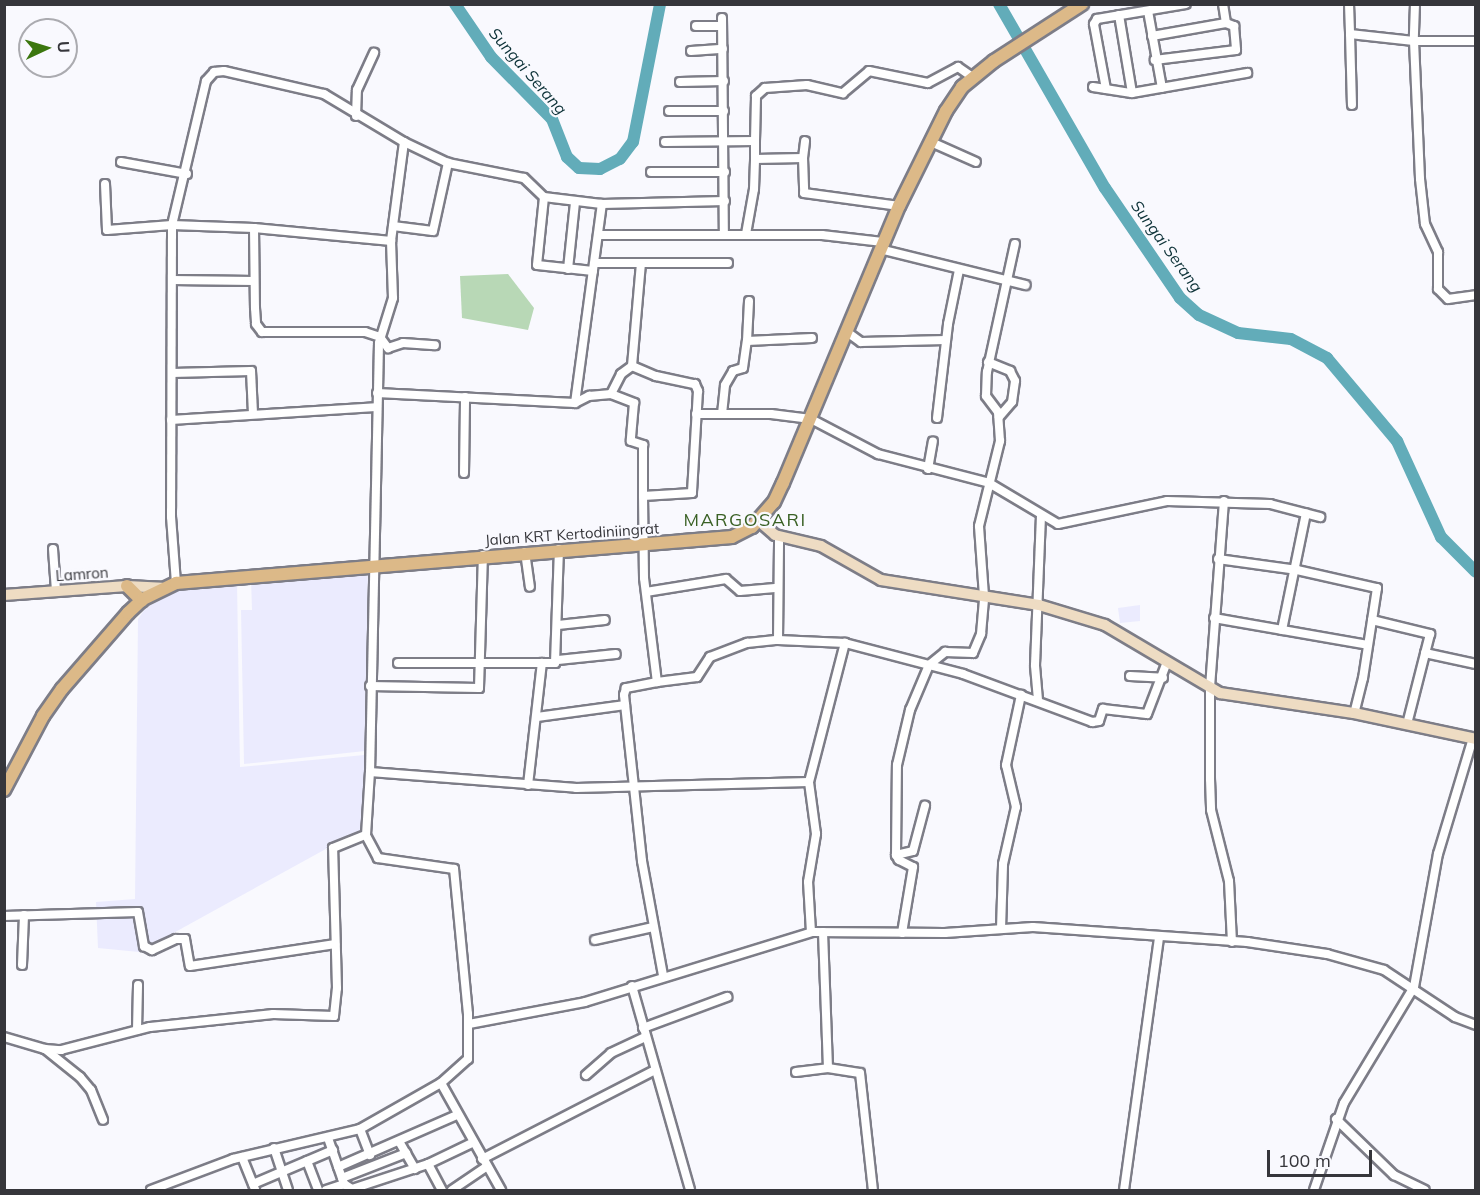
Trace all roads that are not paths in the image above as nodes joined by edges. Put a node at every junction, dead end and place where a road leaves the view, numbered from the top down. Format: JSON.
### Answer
{"nodes":[{"id":1,"x":1082,"y":4,"type":"edge"},
{"id":2,"x":1186,"y":4,"type":"edge"},
{"id":3,"x":1223,"y":4,"type":"edge"},
{"id":4,"x":1349,"y":4,"type":"edge"},
{"id":5,"x":1415,"y":4,"type":"edge"},
{"id":6,"x":1170,"y":5,"type":"edge"},
{"id":7,"x":1148,"y":11,"type":"junction"},
{"id":8,"x":1119,"y":15,"type":"junction"},
{"id":9,"x":1226,"y":23,"type":"junction"},
{"id":10,"x":696,"y":26,"type":"dead end"},
{"id":11,"x":1350,"y":34,"type":"junction"},
{"id":12,"x":1152,"y":36,"type":"junction"},
{"id":13,"x":1414,"y":41,"type":"junction"},
{"id":14,"x":1476,"y":41,"type":"edge"},
{"id":15,"x":723,"y":49,"type":"junction"},
{"id":16,"x":692,"y":51,"type":"dead end"},
{"id":17,"x":374,"y":53,"type":"dead end"},
{"id":18,"x":1155,"y":60,"type":"junction"},
{"id":19,"x":1247,"y":73,"type":"dead end"},
{"id":20,"x":974,"y":78,"type":"junction"},
{"id":21,"x":724,"y":81,"type":"junction"},
{"id":22,"x":680,"y":82,"type":"dead end"},
{"id":23,"x":1093,"y":87,"type":"dead end"},
{"id":24,"x":1162,"y":88,"type":"junction"},
{"id":25,"x":1106,"y":89,"type":"junction"},
{"id":26,"x":1132,"y":93,"type":"junction"},
{"id":27,"x":1352,"y":105,"type":"dead end"},
{"id":28,"x":669,"y":111,"type":"dead end"},
{"id":29,"x":724,"y":111,"type":"junction"},
{"id":30,"x":356,"y":116,"type":"junction"},
{"id":31,"x":725,"y":141,"type":"junction"},
{"id":32,"x":755,"y":141,"type":"junction"},
{"id":33,"x":805,"y":141,"type":"dead end"},
{"id":34,"x":404,"y":142,"type":"junction"},
{"id":35,"x":666,"y":142,"type":"dead end"},
{"id":36,"x":931,"y":142,"type":"junction"},
{"id":37,"x":803,"y":158,"type":"junction"},
{"id":38,"x":754,"y":159,"type":"junction"},
{"id":39,"x":121,"y":162,"type":"dead end"},
{"id":40,"x":448,"y":162,"type":"junction"},
{"id":41,"x":976,"y":162,"type":"dead end"},
{"id":42,"x":651,"y":172,"type":"dead end"},
{"id":43,"x":725,"y":172,"type":"junction"},
{"id":44,"x":187,"y":174,"type":"junction"},
{"id":45,"x":105,"y":184,"type":"dead end"},
{"id":46,"x":544,"y":197,"type":"junction"},
{"id":47,"x":724,"y":201,"type":"junction"},
{"id":48,"x":575,"y":202,"type":"junction"},
{"id":49,"x":602,"y":204,"type":"junction"},
{"id":50,"x":899,"y":206,"type":"junction"},
{"id":51,"x":172,"y":225,"type":"junction"},
{"id":52,"x":393,"y":226,"type":"junction"},
{"id":53,"x":254,"y":228,"type":"junction"},
{"id":54,"x":724,"y":234,"type":"junction"},
{"id":55,"x":746,"y":234,"type":"junction"},
{"id":56,"x":598,"y":235,"type":"junction"},
{"id":57,"x":391,"y":241,"type":"junction"},
{"id":58,"x":1015,"y":244,"type":"dead end"},
{"id":59,"x":882,"y":246,"type":"junction"},
{"id":60,"x":641,"y":263,"type":"junction"},
{"id":61,"x":728,"y":263,"type":"dead end"},
{"id":62,"x":594,"y":267,"type":"junction"},
{"id":63,"x":568,"y":269,"type":"junction"},
{"id":64,"x":959,"y":270,"type":"junction"},
{"id":65,"x":172,"y":280,"type":"junction"},
{"id":66,"x":254,"y":280,"type":"junction"},
{"id":67,"x":1006,"y":282,"type":"junction"},
{"id":68,"x":1026,"y":285,"type":"dead end"},
{"id":69,"x":1476,"y":295,"type":"edge"},
{"id":70,"x":749,"y":301,"type":"dead end"},
{"id":71,"x":847,"y":332,"type":"junction"},
{"id":72,"x":380,"y":337,"type":"junction"},
{"id":73,"x":812,"y":338,"type":"dead end"},
{"id":74,"x":946,"y":340,"type":"junction"},
{"id":75,"x":747,"y":341,"type":"junction"},
{"id":76,"x":435,"y":345,"type":"dead end"},
{"id":77,"x":988,"y":362,"type":"junction"},
{"id":78,"x":632,"y":366,"type":"junction"},
{"id":79,"x":172,"y":373,"type":"junction"},
{"id":80,"x":376,"y":393,"type":"junction"},
{"id":81,"x":611,"y":394,"type":"junction"},
{"id":82,"x":465,"y":397,"type":"junction"},
{"id":83,"x":575,"y":404,"type":"junction"},
{"id":84,"x":376,"y":407,"type":"junction"},
{"id":85,"x":253,"y":413,"type":"junction"},
{"id":86,"x":696,"y":414,"type":"junction"},
{"id":87,"x":722,"y":414,"type":"junction"},
{"id":88,"x":999,"y":417,"type":"junction"},
{"id":89,"x":937,"y":418,"type":"dead end"},
{"id":90,"x":811,"y":419,"type":"junction"},
{"id":91,"x":171,"y":420,"type":"junction"},
{"id":92,"x":933,"y":441,"type":"dead end"},
{"id":93,"x":928,"y":469,"type":"junction"},
{"id":94,"x":464,"y":473,"type":"dead end"},
{"id":95,"x":989,"y":483,"type":"junction"},
{"id":96,"x":643,"y":496,"type":"junction"},
{"id":97,"x":1224,"y":501,"type":"junction"},
{"id":98,"x":1306,"y":513,"type":"junction"},
{"id":99,"x":1041,"y":515,"type":"junction"},
{"id":100,"x":1320,"y":517,"type":"dead end"},
{"id":101,"x":759,"y":521,"type":"junction"},
{"id":102,"x":779,"y":536,"type":"junction"},
{"id":103,"x":644,"y":543,"type":"junction"},
{"id":104,"x":53,"y":549,"type":"dead end"},
{"id":105,"x":558,"y":549,"type":"junction"},
{"id":106,"x":525,"y":552,"type":"junction"},
{"id":107,"x":483,"y":555,"type":"junction"},
{"id":108,"x":1218,"y":559,"type":"junction"},
{"id":109,"x":372,"y":566,"type":"junction"},
{"id":110,"x":1297,"y":570,"type":"junction"},
{"id":111,"x":176,"y":583,"type":"junction"},
{"id":112,"x":127,"y":586,"type":"junction"},
{"id":113,"x":530,"y":587,"type":"dead end"},
{"id":114,"x":162,"y":588,"type":"junction"},
{"id":115,"x":778,"y":588,"type":"junction"},
{"id":116,"x":56,"y":591,"type":"junction"},
{"id":117,"x":646,"y":592,"type":"junction"},
{"id":118,"x":4,"y":595,"type":"edge"},
{"id":119,"x":984,"y":596,"type":"junction"},
{"id":120,"x":141,"y":601,"type":"junction"},
{"id":121,"x":1039,"y":605,"type":"junction"},
{"id":122,"x":1214,"y":618,"type":"junction"},
{"id":123,"x":605,"y":620,"type":"dead end"},
{"id":124,"x":1372,"y":620,"type":"junction"},
{"id":125,"x":558,"y":625,"type":"junction"},
{"id":126,"x":1282,"y":630,"type":"junction"},
{"id":127,"x":778,"y":639,"type":"junction"},
{"id":128,"x":845,"y":643,"type":"junction"},
{"id":129,"x":1368,"y":645,"type":"junction"},
{"id":130,"x":616,"y":654,"type":"dead end"},
{"id":131,"x":1425,"y":654,"type":"junction"},
{"id":132,"x":483,"y":660,"type":"junction"},
{"id":133,"x":558,"y":660,"type":"junction"},
{"id":134,"x":1167,"y":662,"type":"junction"},
{"id":135,"x":398,"y":663,"type":"dead end"},
{"id":136,"x":542,"y":663,"type":"junction"},
{"id":137,"x":1476,"y":664,"type":"edge"},
{"id":138,"x":929,"y":665,"type":"junction"},
{"id":139,"x":1130,"y":676,"type":"dead end"},
{"id":140,"x":1162,"y":678,"type":"junction"},
{"id":141,"x":657,"y":682,"type":"junction"},
{"id":142,"x":370,"y":686,"type":"junction"},
{"id":143,"x":1210,"y":689,"type":"junction"},
{"id":144,"x":1021,"y":695,"type":"junction"},
{"id":145,"x":1038,"y":700,"type":"junction"},
{"id":146,"x":625,"y":705,"type":"junction"},
{"id":147,"x":1354,"y":713,"type":"junction"},
{"id":148,"x":537,"y":717,"type":"junction"},
{"id":149,"x":1407,"y":724,"type":"junction"},
{"id":150,"x":1474,"y":738,"type":"edge"},
{"id":151,"x":370,"y":772,"type":"junction"},
{"id":152,"x":809,"y":782,"type":"junction"},
{"id":153,"x":528,"y":785,"type":"junction"},
{"id":154,"x":634,"y":786,"type":"junction"},
{"id":155,"x":4,"y":790,"type":"edge"},
{"id":156,"x":926,"y":806,"type":"dead end"},
{"id":157,"x":366,"y":835,"type":"junction"},
{"id":158,"x":896,"y":855,"type":"junction"},
{"id":159,"x":24,"y":915,"type":"junction"},
{"id":160,"x":4,"y":916,"type":"edge"},
{"id":161,"x":653,"y":927,"type":"junction"},
{"id":162,"x":1001,"y":929,"type":"junction"},
{"id":163,"x":811,"y":932,"type":"junction"},
{"id":164,"x":823,"y":932,"type":"junction"},
{"id":165,"x":902,"y":933,"type":"junction"},
{"id":166,"x":1159,"y":937,"type":"junction"},
{"id":167,"x":595,"y":940,"type":"dead end"},
{"id":168,"x":1232,"y":942,"type":"junction"},
{"id":169,"x":335,"y":944,"type":"junction"},
{"id":170,"x":22,"y":965,"type":"dead end"},
{"id":171,"x":663,"y":975,"type":"junction"},
{"id":172,"x":138,"y":985,"type":"dead end"},
{"id":173,"x":632,"y":986,"type":"junction"},
{"id":174,"x":1414,"y":987,"type":"junction"},
{"id":175,"x":727,"y":998,"type":"dead end"},
{"id":176,"x":469,"y":1024,"type":"junction"},
{"id":177,"x":1476,"y":1025,"type":"edge"},
{"id":178,"x":643,"y":1028,"type":"junction"},
{"id":179,"x":137,"y":1030,"type":"junction"},
{"id":180,"x":4,"y":1036,"type":"edge"},
{"id":181,"x":646,"y":1036,"type":"junction"},
{"id":182,"x":45,"y":1049,"type":"junction"},
{"id":183,"x":828,"y":1068,"type":"junction"},
{"id":184,"x":655,"y":1070,"type":"junction"},
{"id":185,"x":796,"y":1072,"type":"dead end"},
{"id":186,"x":585,"y":1075,"type":"dead end"},
{"id":187,"x":441,"y":1083,"type":"junction"},
{"id":188,"x":457,"y":1115,"type":"junction"},
{"id":189,"x":1336,"y":1119,"type":"junction"},
{"id":190,"x":103,"y":1120,"type":"dead end"},
{"id":191,"x":360,"y":1129,"type":"junction"},
{"id":192,"x":328,"y":1138,"type":"junction"},
{"id":193,"x":400,"y":1143,"type":"junction"},
{"id":194,"x":472,"y":1143,"type":"junction"},
{"id":195,"x":274,"y":1148,"type":"junction"},
{"id":196,"x":333,"y":1150,"type":"junction"},
{"id":197,"x":406,"y":1153,"type":"junction"},
{"id":198,"x":370,"y":1155,"type":"junction"},
{"id":199,"x":242,"y":1156,"type":"junction"},
{"id":200,"x":482,"y":1159,"type":"junction"},
{"id":201,"x":307,"y":1161,"type":"junction"},
{"id":202,"x":428,"y":1164,"type":"junction"},
{"id":203,"x":338,"y":1167,"type":"junction"},
{"id":204,"x":486,"y":1167,"type":"junction"},
{"id":205,"x":415,"y":1169,"type":"junction"},
{"id":206,"x":282,"y":1172,"type":"junction"},
{"id":207,"x":343,"y":1181,"type":"junction"},
{"id":208,"x":254,"y":1187,"type":"edge"},
{"id":209,"x":378,"y":1187,"type":"edge"},
{"id":210,"x":497,"y":1189,"type":"edge"},
{"id":211,"x":151,"y":1191,"type":"edge"},
{"id":212,"x":288,"y":1191,"type":"edge"},
{"id":213,"x":318,"y":1191,"type":"edge"},
{"id":214,"x":326,"y":1191,"type":"edge"},
{"id":215,"x":441,"y":1191,"type":"edge"},
{"id":216,"x":452,"y":1191,"type":"edge"},
{"id":217,"x":690,"y":1191,"type":"edge"},
{"id":218,"x":873,"y":1191,"type":"edge"},
{"id":219,"x":1124,"y":1191,"type":"edge"},
{"id":220,"x":1314,"y":1191,"type":"edge"},
{"id":221,"x":1425,"y":1191,"type":"edge"}],
"edges":[{"from":1,"to":20,"type":"main road","name":"Jalan KRT Kertodiniingrat"},
{"from":2,"to":6,"type":"street"},
{"from":3,"to":9,"type":"street"},
{"from":4,"to":11,"type":"street"},
{"from":5,"to":13,"type":"street"},
{"from":6,"to":7,"type":"street"},
{"from":7,"to":8,"type":"street"},
{"from":7,"to":12,"type":"street"},
{"from":8,"to":25,"type":"street"},
{"from":8,"to":26,"type":"street"},
{"from":9,"to":12,"type":"street"},
{"from":9,"to":18,"type":"street"},
{"from":10,"to":15,"type":"street"},
{"from":11,"to":13,"type":"street"},
{"from":11,"to":27,"type":"street"},
{"from":12,"to":18,"type":"street"},
{"from":13,"to":14,"type":"street"},
{"from":13,"to":69,"type":"street"},
{"from":15,"to":16,"type":"street"},
{"from":15,"to":21,"type":"street"},
{"from":17,"to":30,"type":"street"},
{"from":18,"to":24,"type":"street"},
{"from":19,"to":24,"type":"street"},
{"from":20,"to":32,"type":"street"},
{"from":20,"to":36,"type":"main road","name":"Jalan KRT Kertodiniingrat"},
{"from":21,"to":22,"type":"street"},
{"from":21,"to":29,"type":"street"},
{"from":23,"to":25,"type":"street"},
{"from":24,"to":26,"type":"street"},
{"from":25,"to":26,"type":"street"},
{"from":28,"to":29,"type":"street"},
{"from":29,"to":31,"type":"street"},
{"from":30,"to":34,"type":"street"},
{"from":30,"to":44,"type":"street"},
{"from":31,"to":32,"type":"street"},
{"from":31,"to":35,"type":"street"},
{"from":31,"to":43,"type":"street"},
{"from":32,"to":38,"type":"street"},
{"from":33,"to":37,"type":"street"},
{"from":34,"to":40,"type":"street"},
{"from":34,"to":52,"type":"street"},
{"from":36,"to":41,"type":"street"},
{"from":36,"to":50,"type":"main road","name":"Jalan KRT Kertodiniingrat"},
{"from":37,"to":38,"type":"street"},
{"from":37,"to":50,"type":"street"},
{"from":38,"to":55,"type":"street"},
{"from":39,"to":44,"type":"street"},
{"from":40,"to":46,"type":"street"},
{"from":40,"to":52,"type":"street"},
{"from":42,"to":43,"type":"street"},
{"from":43,"to":47,"type":"street"},
{"from":44,"to":51,"type":"street"},
{"from":45,"to":51,"type":"street"},
{"from":46,"to":48,"type":"street"},
{"from":46,"to":63,"type":"street"},
{"from":47,"to":49,"type":"street"},
{"from":47,"to":54,"type":"street"},
{"from":48,"to":49,"type":"street"},
{"from":48,"to":63,"type":"street"},
{"from":49,"to":56,"type":"street"},
{"from":50,"to":59,"type":"main road","name":"Jalan KRT Kertodiniingrat"},
{"from":51,"to":53,"type":"street"},
{"from":51,"to":65,"type":"street"},
{"from":52,"to":57,"type":"street"},
{"from":53,"to":57,"type":"street"},
{"from":53,"to":66,"type":"street"},
{"from":54,"to":55,"type":"street"},
{"from":54,"to":56,"type":"street"},
{"from":55,"to":59,"type":"street"},
{"from":56,"to":62,"type":"street"},
{"from":57,"to":72,"type":"street"},
{"from":58,"to":67,"type":"street"},
{"from":59,"to":64,"type":"street"},
{"from":59,"to":71,"type":"main road","name":"Jalan KRT Kertodiniingrat"},
{"from":60,"to":61,"type":"street"},
{"from":60,"to":62,"type":"street"},
{"from":60,"to":78,"type":"street"},
{"from":62,"to":63,"type":"street"},
{"from":62,"to":83,"type":"street"},
{"from":64,"to":67,"type":"street"},
{"from":64,"to":74,"type":"street"},
{"from":65,"to":66,"type":"street"},
{"from":65,"to":79,"type":"street"},
{"from":66,"to":72,"type":"street"},
{"from":67,"to":68,"type":"street"},
{"from":67,"to":77,"type":"street"},
{"from":70,"to":75,"type":"street"},
{"from":71,"to":74,"type":"street"},
{"from":71,"to":90,"type":"main road","name":"Jalan KRT Kertodiniingrat"},
{"from":72,"to":76,"type":"street"},
{"from":72,"to":80,"type":"street"},
{"from":73,"to":75,"type":"street"},
{"from":74,"to":89,"type":"street"},
{"from":75,"to":87,"type":"street"},
{"from":77,"to":88,"type":"street"},
{"from":77,"to":88,"type":"street"},
{"from":78,"to":81,"type":"street"},
{"from":78,"to":86,"type":"street"},
{"from":79,"to":85,"type":"street"},
{"from":79,"to":91,"type":"street"},
{"from":80,"to":82,"type":"street"},
{"from":80,"to":84,"type":"street"},
{"from":81,"to":83,"type":"street"},
{"from":81,"to":96,"type":"street"},
{"from":82,"to":83,"type":"street"},
{"from":82,"to":94,"type":"street"},
{"from":84,"to":85,"type":"street"},
{"from":84,"to":109,"type":"street"},
{"from":85,"to":91,"type":"street"},
{"from":86,"to":87,"type":"street"},
{"from":86,"to":96,"type":"street"},
{"from":87,"to":90,"type":"street"},
{"from":88,"to":95,"type":"street"},
{"from":90,"to":93,"type":"street"},
{"from":90,"to":101,"type":"main road","name":"Jalan KRT Kertodiniingrat"},
{"from":91,"to":111,"type":"street"},
{"from":92,"to":93,"type":"street"},
{"from":93,"to":95,"type":"street"},
{"from":95,"to":99,"type":"street"},
{"from":95,"to":119,"type":"street"},
{"from":96,"to":103,"type":"street"},
{"from":97,"to":98,"type":"street"},
{"from":97,"to":99,"type":"street"},
{"from":97,"to":108,"type":"street"},
{"from":98,"to":100,"type":"street"},
{"from":98,"to":110,"type":"street"},
{"from":99,"to":121,"type":"street"},
{"from":101,"to":102,"type":"street"},
{"from":101,"to":103,"type":"main road","name":"Jalan KRT Kertodiniingrat"},
{"from":102,"to":115,"type":"street"},
{"from":102,"to":119,"type":"street"},
{"from":103,"to":105,"type":"main road","name":"Jalan KRT Kertodiniingrat"},
{"from":103,"to":117,"type":"street"},
{"from":104,"to":116,"type":"street"},
{"from":105,"to":106,"type":"main road","name":"Jalan KRT Kertodiniingrat"},
{"from":105,"to":125,"type":"street"},
{"from":106,"to":107,"type":"main road","name":"Jalan KRT Kertodiniingrat"},
{"from":106,"to":113,"type":"street"},
{"from":107,"to":109,"type":"main road","name":"Jalan KRT Kertodiniingrat"},
{"from":107,"to":132,"type":"street"},
{"from":108,"to":110,"type":"street"},
{"from":108,"to":122,"type":"street"},
{"from":109,"to":111,"type":"main road","name":"Jalan KRT Kertodiniingrat"},
{"from":109,"to":142,"type":"street"},
{"from":110,"to":124,"type":"street"},
{"from":110,"to":126,"type":"street"},
{"from":111,"to":114,"type":"main road","name":"Jalan KRT Kertodiniingrat"},
{"from":112,"to":114,"type":"street","name":"Lamron"},
{"from":112,"to":116,"type":"street","name":"Lamron"},
{"from":112,"to":120,"type":"main road"},
{"from":114,"to":120,"type":"main road","name":"Jalan KRT Kertodiniingrat"},
{"from":115,"to":117,"type":"street"},
{"from":115,"to":127,"type":"street"},
{"from":116,"to":118,"type":"street","name":"Lamron"},
{"from":117,"to":141,"type":"street"},
{"from":119,"to":121,"type":"street"},
{"from":119,"to":138,"type":"street"},
{"from":120,"to":155,"type":"main road","name":"Jalan KRT Kertodiniingrat"},
{"from":121,"to":134,"type":"street"},
{"from":121,"to":145,"type":"street"},
{"from":122,"to":126,"type":"street"},
{"from":122,"to":143,"type":"street"},
{"from":123,"to":125,"type":"street"},
{"from":124,"to":129,"type":"street"},
{"from":124,"to":131,"type":"street"},
{"from":125,"to":133,"type":"street"},
{"from":126,"to":129,"type":"street"},
{"from":127,"to":128,"type":"street"},
{"from":127,"to":141,"type":"street"},
{"from":128,"to":138,"type":"street"},
{"from":128,"to":152,"type":"street"},
{"from":129,"to":147,"type":"street"},
{"from":130,"to":133,"type":"street"},
{"from":131,"to":137,"type":"street"},
{"from":131,"to":149,"type":"street"},
{"from":132,"to":135,"type":"street"},
{"from":132,"to":136,"type":"street"},
{"from":132,"to":142,"type":"street"},
{"from":133,"to":136,"type":"street"},
{"from":134,"to":140,"type":"street"},
{"from":134,"to":143,"type":"street"},
{"from":136,"to":148,"type":"street"},
{"from":138,"to":144,"type":"street"},
{"from":138,"to":158,"type":"street"},
{"from":139,"to":140,"type":"street"},
{"from":140,"to":145,"type":"street"},
{"from":141,"to":146,"type":"street"},
{"from":142,"to":151,"type":"street"},
{"from":143,"to":147,"type":"street"},
{"from":143,"to":168,"type":"street"},
{"from":144,"to":145,"type":"street"},
{"from":144,"to":162,"type":"street"},
{"from":146,"to":148,"type":"street"},
{"from":146,"to":154,"type":"street"},
{"from":147,"to":149,"type":"street"},
{"from":148,"to":153,"type":"street"},
{"from":149,"to":150,"type":"street"},
{"from":150,"to":174,"type":"street"},
{"from":151,"to":153,"type":"street"},
{"from":151,"to":157,"type":"street"},
{"from":152,"to":154,"type":"street"},
{"from":152,"to":163,"type":"street"},
{"from":153,"to":154,"type":"street"},
{"from":154,"to":161,"type":"street"},
{"from":156,"to":158,"type":"street"},
{"from":157,"to":169,"type":"street"},
{"from":157,"to":176,"type":"street"},
{"from":158,"to":165,"type":"street"},
{"from":159,"to":160,"type":"street"},
{"from":159,"to":169,"type":"street"},
{"from":159,"to":170,"type":"street"},
{"from":161,"to":167,"type":"street"},
{"from":161,"to":171,"type":"street"},
{"from":162,"to":165,"type":"street"},
{"from":162,"to":166,"type":"street"},
{"from":163,"to":164,"type":"street"},
{"from":163,"to":171,"type":"street"},
{"from":164,"to":165,"type":"street"},
{"from":164,"to":183,"type":"street"},
{"from":166,"to":168,"type":"street"},
{"from":166,"to":219,"type":"street"},
{"from":168,"to":174,"type":"street"},
{"from":169,"to":179,"type":"street"},
{"from":171,"to":173,"type":"street"},
{"from":172,"to":179,"type":"street"},
{"from":173,"to":176,"type":"street"},
{"from":173,"to":178,"type":"street"},
{"from":174,"to":177,"type":"street"},
{"from":174,"to":189,"type":"street"},
{"from":175,"to":178,"type":"street"},
{"from":176,"to":187,"type":"street"},
{"from":178,"to":181,"type":"street"},
{"from":179,"to":182,"type":"street"},
{"from":180,"to":182,"type":"street"},
{"from":181,"to":184,"type":"street"},
{"from":181,"to":186,"type":"street"},
{"from":182,"to":190,"type":"street"},
{"from":183,"to":185,"type":"street"},
{"from":183,"to":218,"type":"street"},
{"from":184,"to":200,"type":"street"},
{"from":184,"to":217,"type":"street"},
{"from":187,"to":188,"type":"street"},
{"from":187,"to":191,"type":"street"},
{"from":188,"to":193,"type":"street"},
{"from":188,"to":194,"type":"street"},
{"from":189,"to":220,"type":"street"},
{"from":189,"to":221,"type":"street"},
{"from":191,"to":192,"type":"street"},
{"from":191,"to":198,"type":"street"},
{"from":192,"to":195,"type":"street"},
{"from":192,"to":196,"type":"street"},
{"from":193,"to":197,"type":"street"},
{"from":193,"to":198,"type":"street"},
{"from":194,"to":200,"type":"street"},
{"from":194,"to":202,"type":"street"},
{"from":195,"to":199,"type":"street"},
{"from":195,"to":206,"type":"street"},
{"from":196,"to":201,"type":"street"},
{"from":196,"to":203,"type":"street"},
{"from":197,"to":205,"type":"street"},
{"from":197,"to":207,"type":"street"},
{"from":198,"to":203,"type":"street"},
{"from":199,"to":208,"type":"street"},
{"from":199,"to":211,"type":"street"},
{"from":200,"to":204,"type":"street"},
{"from":201,"to":206,"type":"street"},
{"from":201,"to":213,"type":"street"},
{"from":202,"to":205,"type":"street"},
{"from":202,"to":215,"type":"street"},
{"from":203,"to":207,"type":"street"},
{"from":204,"to":210,"type":"street"},
{"from":204,"to":216,"type":"street"},
{"from":205,"to":209,"type":"street"},
{"from":206,"to":208,"type":"street"},
{"from":206,"to":212,"type":"street"},
{"from":207,"to":209,"type":"street"},
{"from":207,"to":214,"type":"street"}]}
